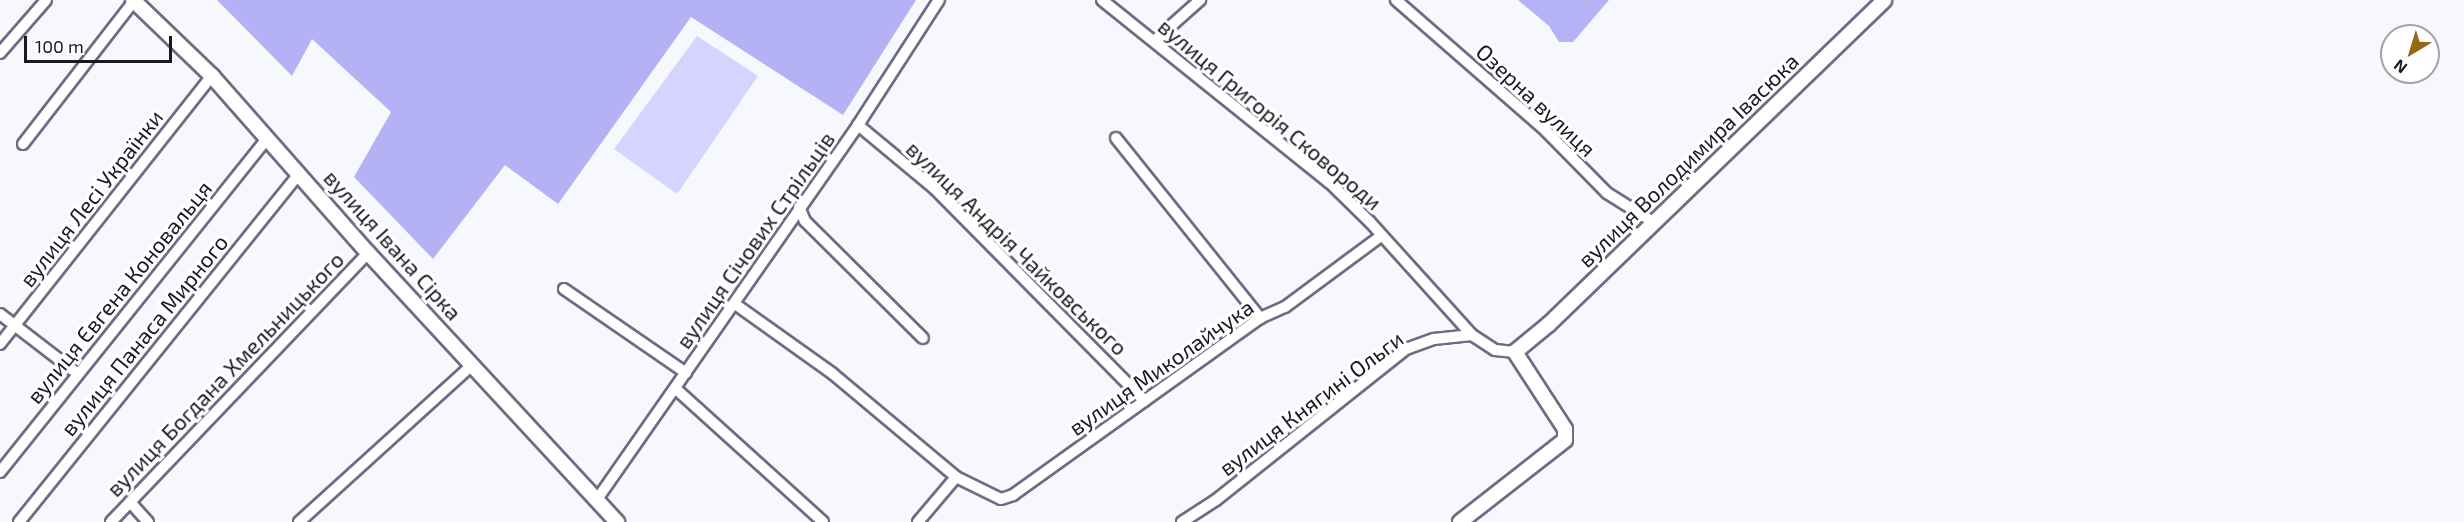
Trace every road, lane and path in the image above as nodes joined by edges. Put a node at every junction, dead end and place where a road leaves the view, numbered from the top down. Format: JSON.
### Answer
{"nodes":[{"id":1,"x":46,"y":0,"type":"edge"},
{"id":2,"x":134,"y":0,"type":"edge"},
{"id":3,"x":939,"y":0,"type":"edge"},
{"id":4,"x":1102,"y":0,"type":"edge"},
{"id":5,"x":1200,"y":0,"type":"edge"},
{"id":6,"x":1396,"y":0,"type":"edge"},
{"id":7,"x":1884,"y":0,"type":"edge"},
{"id":8,"x":1157,"y":39,"type":"junction"},
{"id":9,"x":0,"y":53,"type":"edge"},
{"id":10,"x":212,"y":76,"type":"junction"},
{"id":11,"x":858,"y":125,"type":"junction"},
{"id":12,"x":268,"y":138,"type":"junction"},
{"id":13,"x":1116,"y":138,"type":"dead end"},
{"id":14,"x":23,"y":144,"type":"dead end"},
{"id":15,"x":300,"y":172,"type":"junction"},
{"id":16,"x":799,"y":207,"type":"junction"},
{"id":17,"x":1653,"y":222,"type":"junction"},
{"id":18,"x":1382,"y":236,"type":"junction"},
{"id":19,"x":368,"y":253,"type":"junction"},
{"id":20,"x":564,"y":289,"type":"dead end"},
{"id":21,"x":735,"y":304,"type":"junction"},
{"id":22,"x":0,"y":314,"type":"edge"},
{"id":23,"x":1260,"y":318,"type":"junction"},
{"id":24,"x":15,"y":326,"type":"junction"},
{"id":25,"x":1472,"y":335,"type":"junction"},
{"id":26,"x":923,"y":338,"type":"dead end"},
{"id":27,"x":0,"y":345,"type":"edge"},
{"id":28,"x":1517,"y":350,"type":"junction"},
{"id":29,"x":472,"y":364,"type":"junction"},
{"id":30,"x":686,"y":373,"type":"junction"},
{"id":31,"x":78,"y":374,"type":"junction"},
{"id":32,"x":676,"y":389,"type":"junction"},
{"id":33,"x":1145,"y":401,"type":"junction"},
{"id":34,"x":0,"y":472,"type":"edge"},
{"id":35,"x":956,"y":477,"type":"junction"},
{"id":36,"x":598,"y":498,"type":"junction"},
{"id":37,"x":130,"y":502,"type":"junction"},
{"id":38,"x":19,"y":522,"type":"edge"},
{"id":39,"x":111,"y":522,"type":"edge"},
{"id":40,"x":147,"y":522,"type":"edge"},
{"id":41,"x":299,"y":522,"type":"edge"},
{"id":42,"x":617,"y":522,"type":"edge"},
{"id":43,"x":823,"y":522,"type":"edge"},
{"id":44,"x":918,"y":522,"type":"edge"},
{"id":45,"x":1182,"y":522,"type":"edge"},
{"id":46,"x":1460,"y":522,"type":"edge"}],
"edges":[{"from":1,"to":9,"type":"street"},
{"from":2,"to":10,"type":"street","name":"вулиця Івана Сірка"},
{"from":2,"to":14,"type":"street"},
{"from":3,"to":11,"type":"street","name":"вулиця Січових Стрільців"},
{"from":4,"to":8,"type":"street","name":"вулиця Григорія Сковороди"},
{"from":5,"to":8,"type":"street"},
{"from":6,"to":17,"type":"street","name":"Озерна вулиця"},
{"from":7,"to":17,"type":"street","name":"вулиця Володимира Івасюка"},
{"from":8,"to":18,"type":"street","name":"вулиця Григорія Сковороди"},
{"from":10,"to":12,"type":"street","name":"вулиця Івана Сірка"},
{"from":10,"to":24,"type":"street","name":"вулиця Лесі Українки"},
{"from":11,"to":16,"type":"street","name":"вулиця Січових Стрільців"},
{"from":11,"to":33,"type":"street","name":"вулиця Андрія Чайковського"},
{"from":12,"to":15,"type":"street","name":"вулиця Івана Сірка"},
{"from":12,"to":31,"type":"street","name":"вулиця Євгена Коновальця"},
{"from":13,"to":23,"type":"street"},
{"from":15,"to":19,"type":"street","name":"вулиця Івана Сірка"},
{"from":15,"to":38,"type":"street","name":"вулиця Панаса Мирного"},
{"from":16,"to":21,"type":"street","name":"вулиця Січових Стрільців"},
{"from":16,"to":26,"type":"street"},
{"from":17,"to":28,"type":"street","name":"вулиця Володимира Івасюка"},
{"from":18,"to":23,"type":"street","name":"вулиця Миколайчука"},
{"from":18,"to":25,"type":"street","name":"вулиця Григорія Сковороди"},
{"from":19,"to":29,"type":"street","name":"вулиця Івана Сірка"},
{"from":19,"to":37,"type":"street","name":"вулиця Богдана Хмельницького"},
{"from":20,"to":30,"type":"street"},
{"from":21,"to":30,"type":"street","name":"вулиця Січових Стрільців"},
{"from":21,"to":35,"type":"street","name":"вулиця Миколайчука"},
{"from":22,"to":24,"type":"street"},
{"from":23,"to":33,"type":"street","name":"вулиця Миколайчука"},
{"from":24,"to":27,"type":"street","name":"вулиця Лесі Українки"},
{"from":24,"to":31,"type":"street"},
{"from":25,"to":28,"type":"street","name":"вулиця Григорія Сковороди"},
{"from":25,"to":45,"type":"street","name":"вулиця Княгині Ольги"},
{"from":28,"to":46,"type":"street"},
{"from":29,"to":36,"type":"street","name":"вулиця Івана Сірка"},
{"from":29,"to":41,"type":"street"},
{"from":30,"to":32,"type":"street","name":"вулиця Січових Стрільців"},
{"from":31,"to":34,"type":"street","name":"вулиця Євгена Коновальця"},
{"from":32,"to":36,"type":"street","name":"вулиця Січових Стрільців"},
{"from":32,"to":43,"type":"street"},
{"from":33,"to":35,"type":"street","name":"вулиця Миколайчука"},
{"from":35,"to":44,"type":"street"},
{"from":36,"to":42,"type":"street","name":"вулиця Івана Сірка"},
{"from":37,"to":39,"type":"street","name":"вулиця Богдана Хмельницького"},
{"from":37,"to":40,"type":"street"}]}
